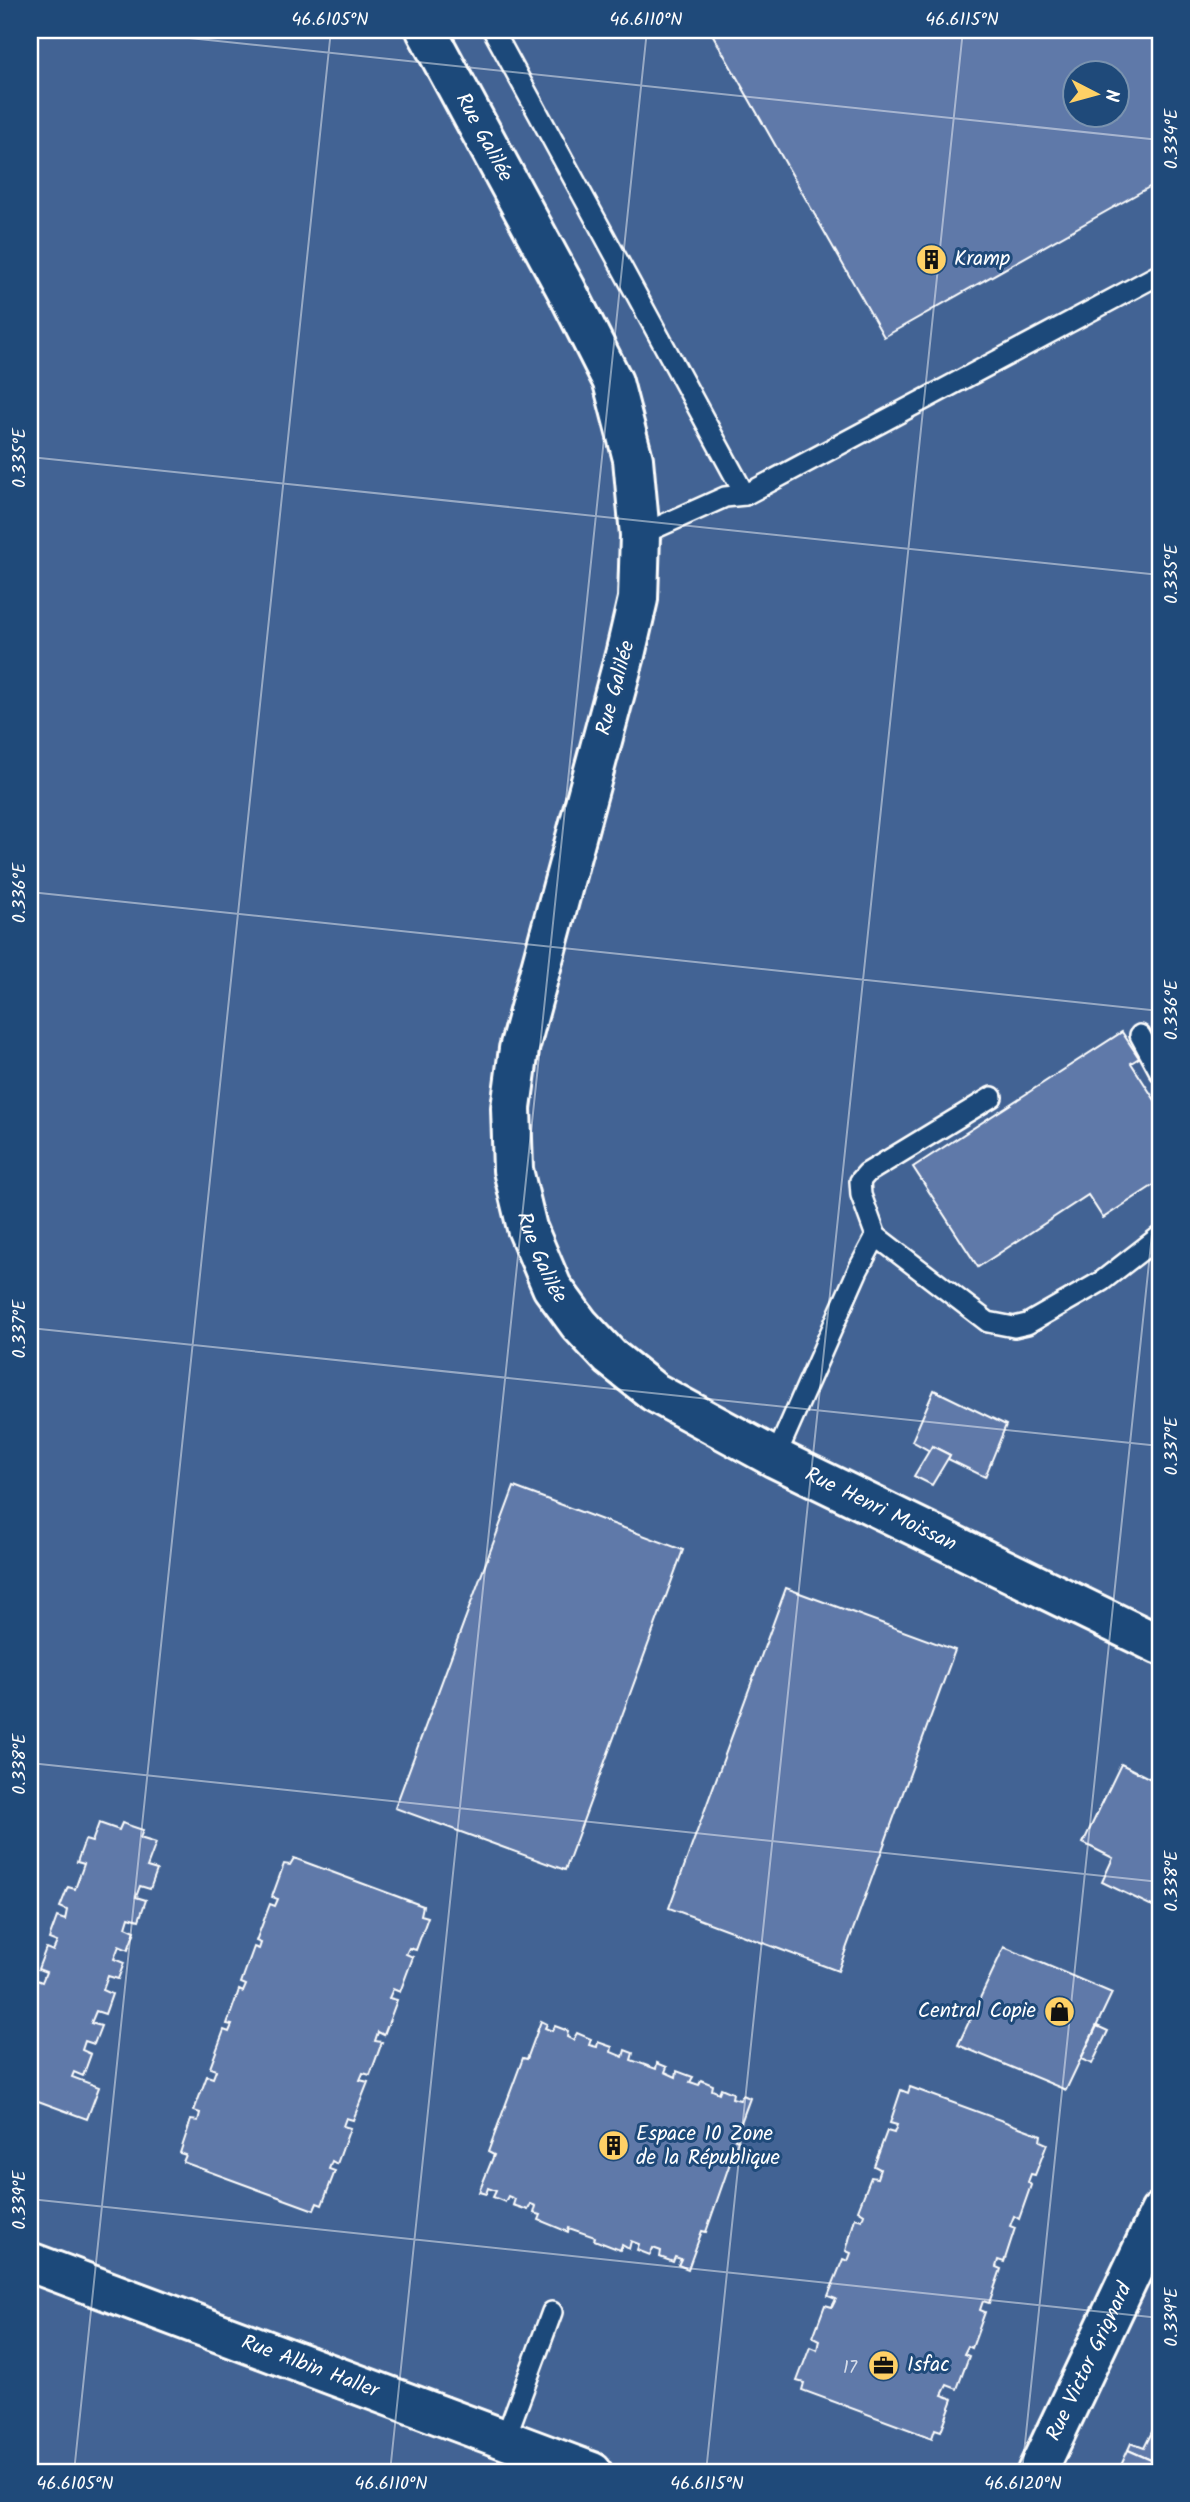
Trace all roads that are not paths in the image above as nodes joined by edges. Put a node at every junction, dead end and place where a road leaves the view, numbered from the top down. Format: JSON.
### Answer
{"nodes":[{"id":1,"x":426,"y":30,"type":"edge"},
{"id":2,"x":493,"y":30,"type":"edge"},
{"id":3,"x":1160,"y":274,"type":"edge"},
{"id":4,"x":745,"y":495,"type":"junction"},
{"id":5,"x":640,"y":535,"type":"junction"},
{"id":6,"x":1140,"y":1035,"type":"dead end"},
{"id":7,"x":1160,"y":1072,"type":"edge"},
{"id":8,"x":992,"y":1097,"type":"dead end"},
{"id":9,"x":876,"y":1236,"type":"junction"},
{"id":10,"x":1160,"y":1236,"type":"edge"},
{"id":11,"x":610,"y":1357,"type":"joint"},
{"id":12,"x":775,"y":1458,"type":"junction"},
{"id":13,"x":1160,"y":1645,"type":"edge"},
{"id":14,"x":1160,"y":2212,"type":"edge"},
{"id":15,"x":30,"y":2262,"type":"edge"},
{"id":16,"x":552,"y":2312,"type":"dead end"},
{"id":17,"x":505,"y":2440,"type":"junction"},
{"id":18,"x":592,"y":2472,"type":"edge"},
{"id":19,"x":1037,"y":2472,"type":"edge"}],
"edges":[{"from":1,"to":5,"type":"street","name":"Rue Galilée"},
{"from":2,"to":4,"type":"lane"},
{"from":3,"to":4,"type":"lane"},
{"from":4,"to":5,"type":"lane"},
{"from":5,"to":11,"type":"street","name":"Rue Galilée"},
{"from":6,"to":7,"type":"lane"},
{"from":8,"to":9,"type":"lane"},
{"from":9,"to":10,"type":"lane"},
{"from":9,"to":12,"type":"lane"},
{"from":11,"to":12,"type":"street","name":"Rue Henri Moissan"},
{"from":12,"to":13,"type":"street","name":"Rue Henri Moissan"},
{"from":14,"to":19,"type":"street","name":"Rue Victor Grignard"},
{"from":15,"to":17,"type":"street","name":"Rue Albin Haller"},
{"from":16,"to":17,"type":"lane"},
{"from":17,"to":18,"type":"street","name":"Rue Albin Haller"}]}
